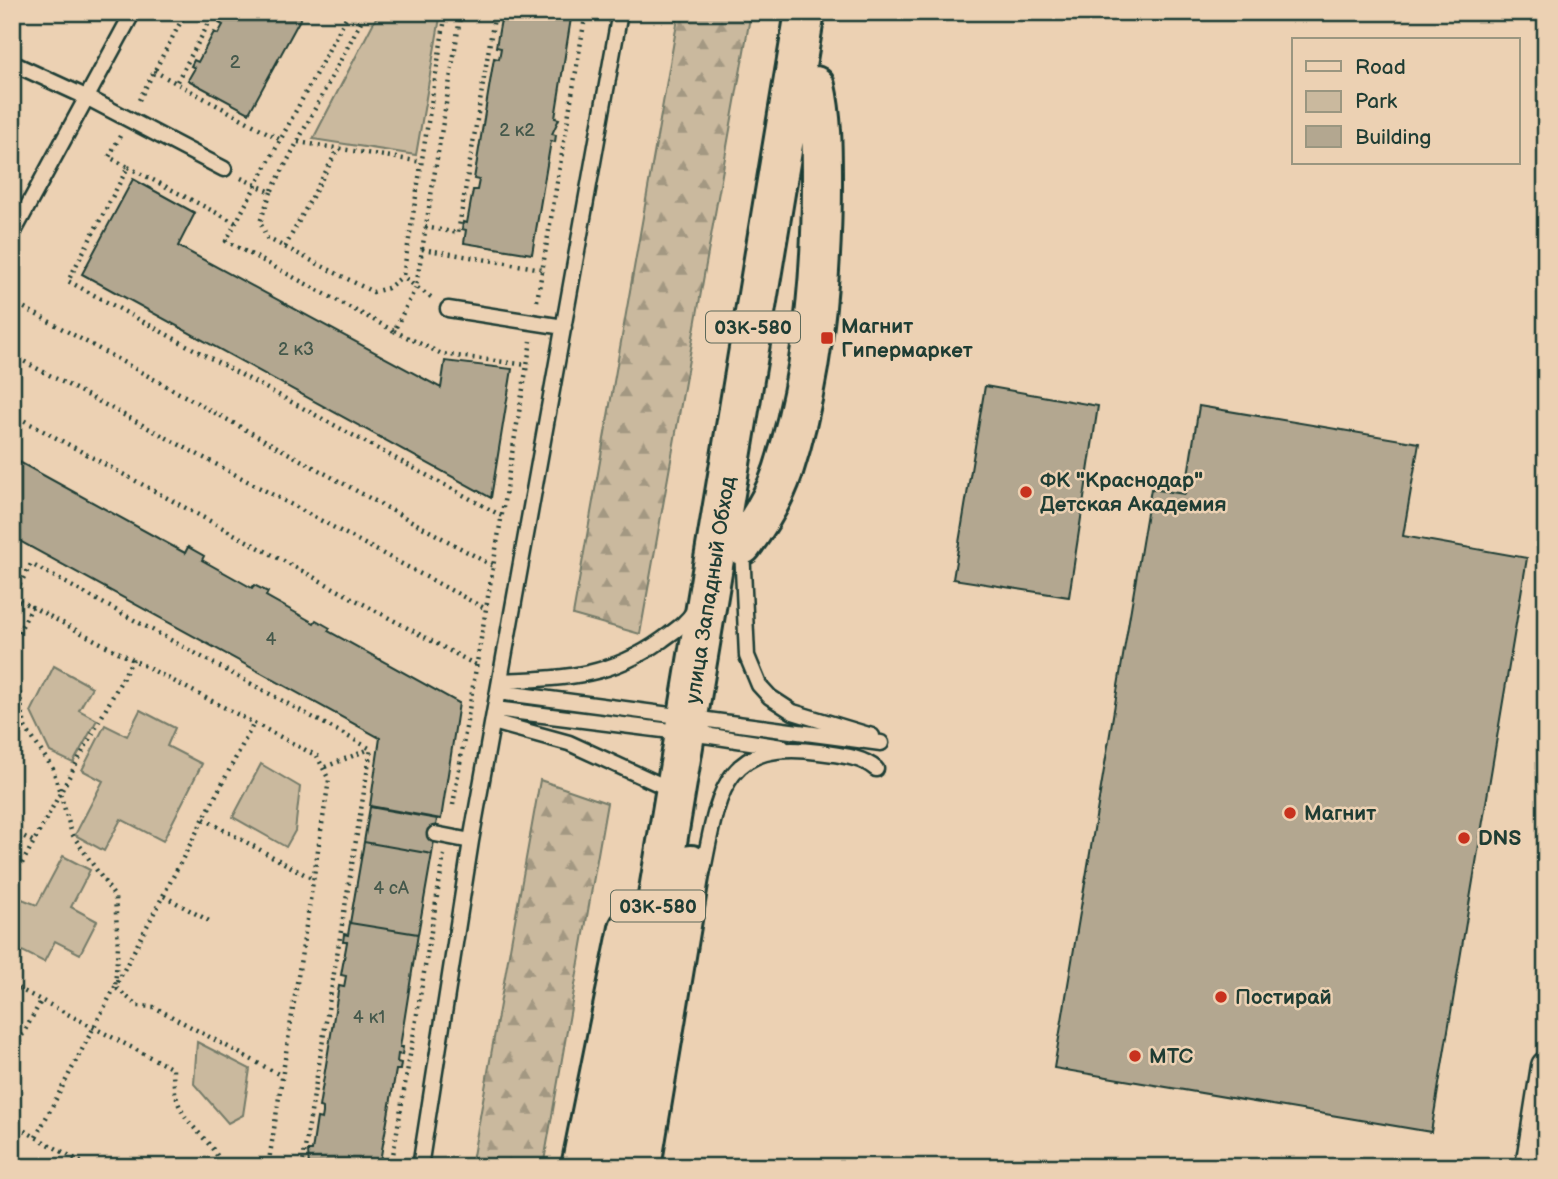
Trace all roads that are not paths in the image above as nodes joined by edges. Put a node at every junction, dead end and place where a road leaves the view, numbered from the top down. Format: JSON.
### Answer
{"nodes":[{"id":1,"x":133,"y":12,"type":"edge"},
{"id":2,"x":620,"y":12,"type":"edge"},
{"id":3,"x":805,"y":12,"type":"edge"},
{"id":4,"x":827,"y":12,"type":"edge"},
{"id":5,"x":12,"y":63,"type":"edge"},
{"id":6,"x":86,"y":97,"type":"junction"},
{"id":7,"x":224,"y":169,"type":"road end"},
{"id":8,"x":12,"y":235,"type":"edge"},
{"id":9,"x":448,"y":309,"type":"road end"},
{"id":10,"x":564,"y":327,"type":"junction"},
{"id":11,"x":742,"y":545,"type":"junction"},
{"id":12,"x":711,"y":583,"type":"junction"},
{"id":13,"x":499,"y":686,"type":"junction"},
{"id":14,"x":494,"y":715,"type":"junction"},
{"id":15,"x":701,"y":728,"type":"junction"},
{"id":16,"x":806,"y":750,"type":"junction"},
{"id":17,"x":876,"y":769,"type":"dead end"},
{"id":18,"x":677,"y":792,"type":"junction"},
{"id":19,"x":670,"y":834,"type":"junction"},
{"id":20,"x":441,"y":836,"type":"road end"},
{"id":21,"x":471,"y":841,"type":"junction"},
{"id":22,"x":676,"y":959,"type":"junction"},
{"id":23,"x":1546,"y":1066,"type":"edge"},
{"id":24,"x":420,"y":1167,"type":"edge"},
{"id":25,"x":581,"y":1167,"type":"edge"},
{"id":26,"x":613,"y":1167,"type":"edge"},
{"id":27,"x":641,"y":1167,"type":"edge"},
{"id":28,"x":1530,"y":1167,"type":"edge"}],
"edges":[{"from":1,"to":6,"type":"lane"},
{"from":2,"to":10,"type":"lane"},
{"from":3,"to":12,"type":"highway","name":"улица Западный Обход","number":"03К-580"},
{"from":4,"to":11,"type":"highway","name":"улица Западный Обход","number":"03К-580"},
{"from":5,"to":6,"type":"lane"},
{"from":6,"to":7,"type":"lane"},
{"from":6,"to":8,"type":"lane"},
{"from":9,"to":10,"type":"lane"},
{"from":10,"to":13,"type":"lane"},
{"from":11,"to":15,"type":"highway","name":"улица Западный Обход","number":"03К-580"},
{"from":11,"to":15,"type":"lane"},
{"from":12,"to":13,"type":"lane"},
{"from":12,"to":15,"type":"highway","name":"улица Западный Обход","number":"03К-580"},
{"from":13,"to":14,"type":"lane"},
{"from":13,"to":15,"type":"lane"},
{"from":14,"to":15,"type":"lane"},
{"from":14,"to":18,"type":"lane"},
{"from":14,"to":21,"type":"lane"},
{"from":15,"to":16,"type":"lane"},
{"from":15,"to":18,"type":"highway","name":"улица Западный Обход","number":"03К-580"},
{"from":15,"to":22,"type":"highway","name":"улица Западный Обход","number":"03К-580"},
{"from":16,"to":17,"type":"lane"},
{"from":16,"to":22,"type":"lane"},
{"from":18,"to":19,"type":"highway","name":"улица Западный Обход","number":"03К-580"},
{"from":19,"to":25,"type":"highway"},
{"from":19,"to":26,"type":"highway","name":"улица Западный Обход","number":"03К-580"},
{"from":20,"to":21,"type":"lane"},
{"from":21,"to":24,"type":"lane"},
{"from":22,"to":27,"type":"highway","name":"улица Западный Обход","number":"03К-580"},
{"from":23,"to":28,"type":"street"}]}
